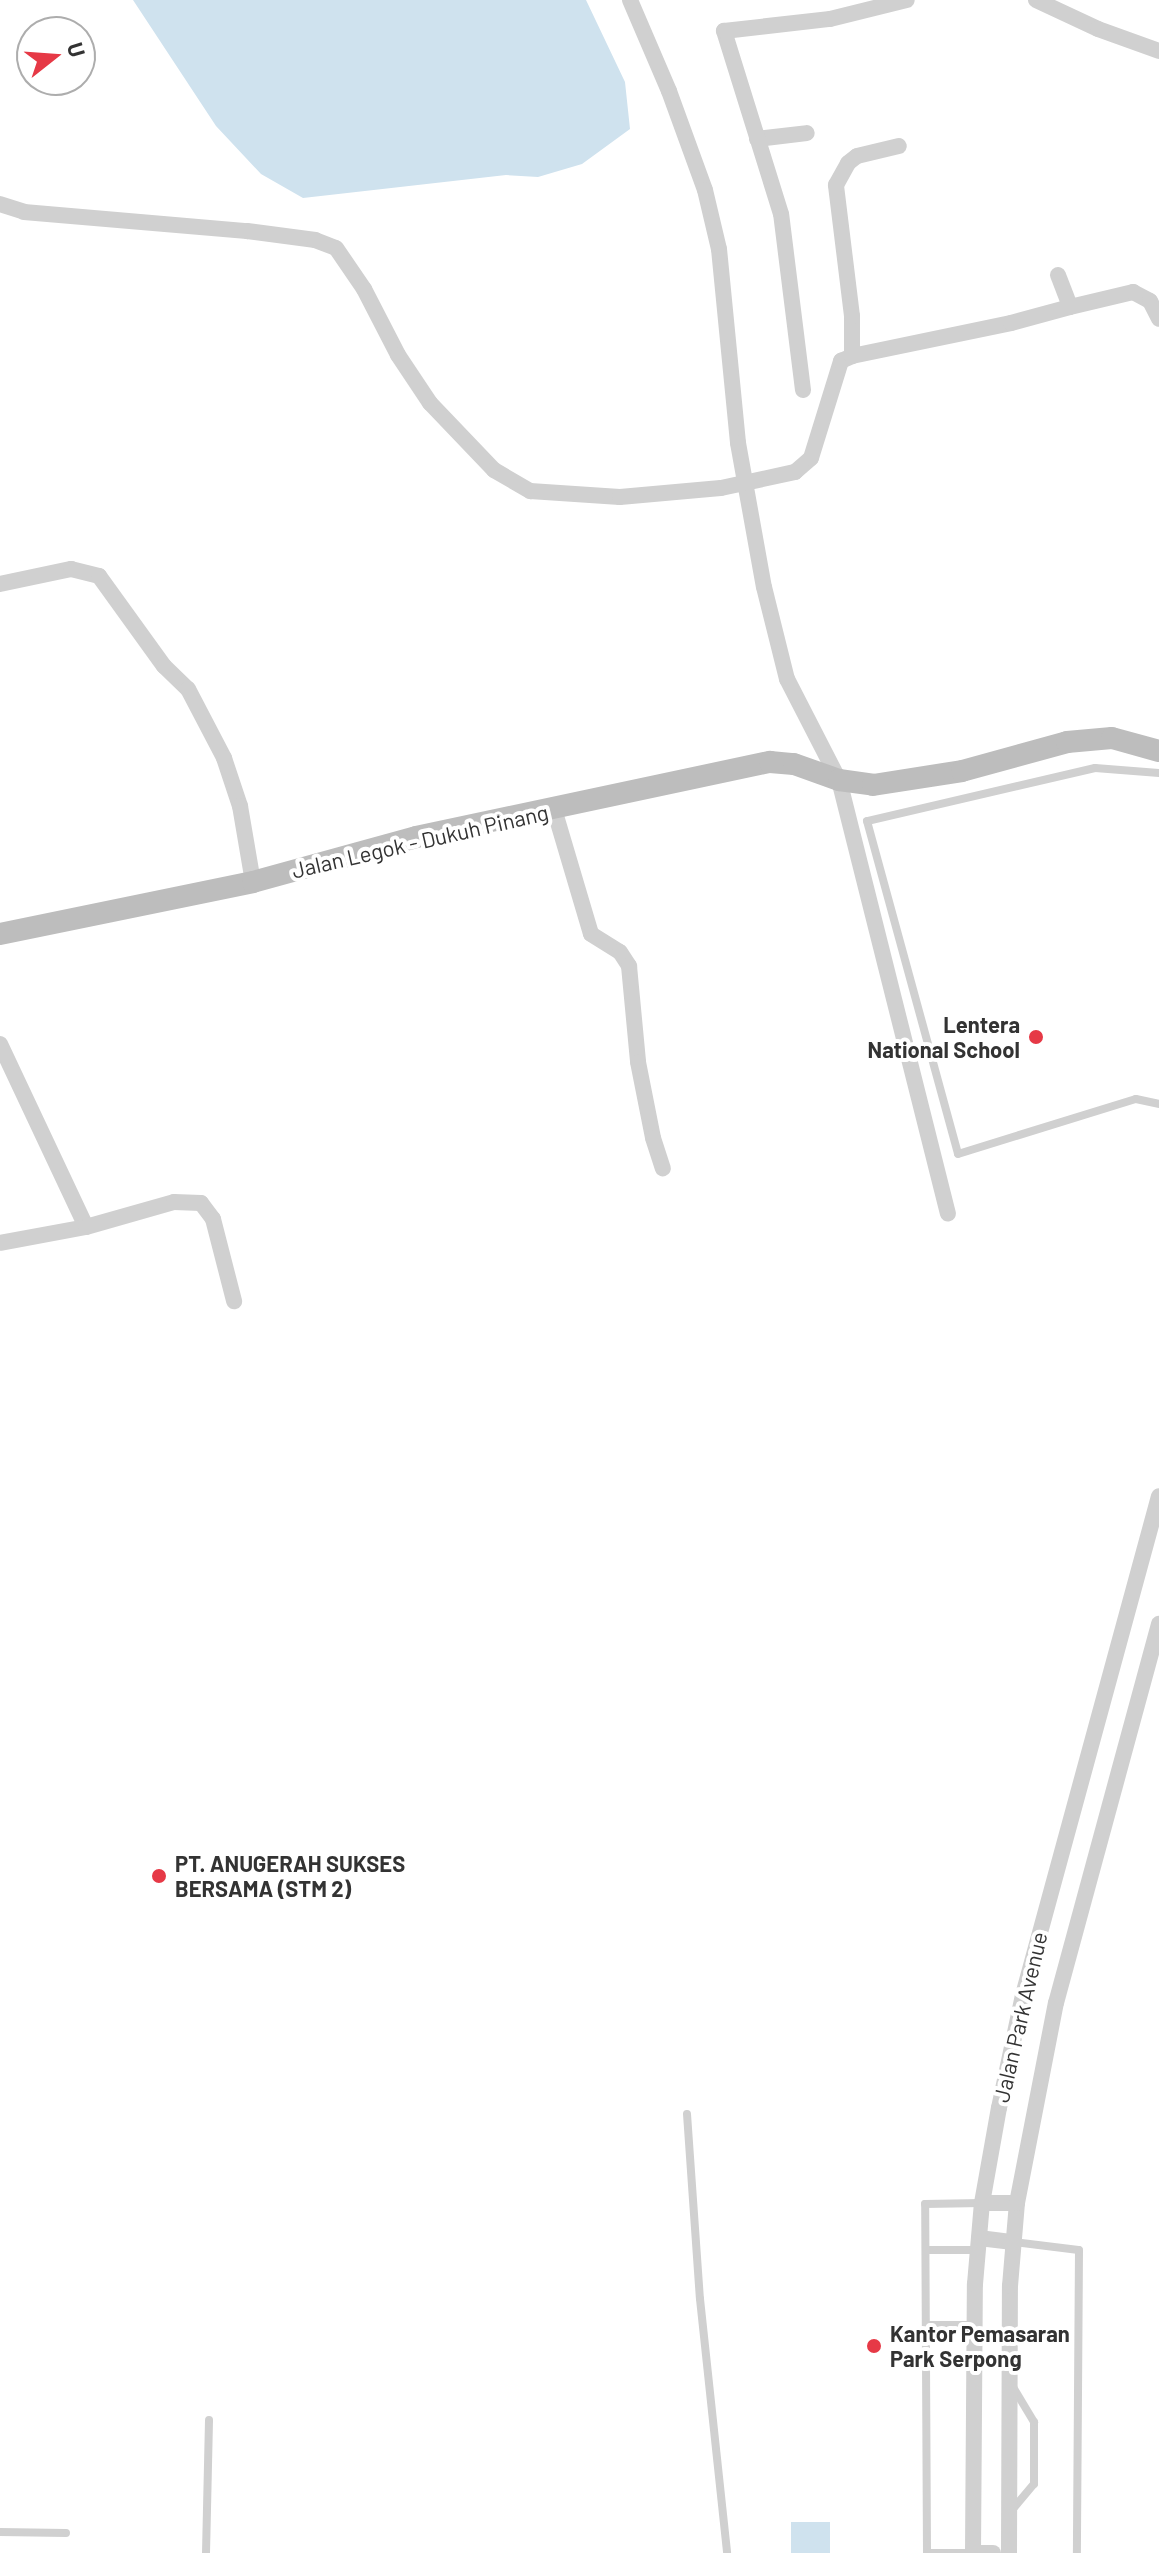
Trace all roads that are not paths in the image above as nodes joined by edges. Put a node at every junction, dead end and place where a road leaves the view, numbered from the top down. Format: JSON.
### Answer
{"nodes":[{"id":1,"x":630,"y":0,"type":"edge"},
{"id":2,"x":907,"y":0,"type":"edge"},
{"id":3,"x":1036,"y":0,"type":"edge"},
{"id":4,"x":1158,"y":53,"type":"edge"},
{"id":5,"x":807,"y":133,"type":"dead end"},
{"id":6,"x":757,"y":139,"type":"junction"},
{"id":7,"x":899,"y":146,"type":"dead end"},
{"id":8,"x":0,"y":204,"type":"edge"},
{"id":9,"x":1058,"y":275,"type":"dead end"},
{"id":10,"x":1070,"y":307,"type":"junction"},
{"id":11,"x":1159,"y":319,"type":"edge"},
{"id":12,"x":852,"y":356,"type":"junction"},
{"id":13,"x":803,"y":390,"type":"dead end"},
{"id":14,"x":745,"y":485,"type":"junction"},
{"id":15,"x":0,"y":584,"type":"edge"},
{"id":16,"x":1159,"y":751,"type":"edge"},
{"id":17,"x":1159,"y":773,"type":"edge"},
{"id":18,"x":839,"y":780,"type":"junction"},
{"id":19,"x":554,"y":809,"type":"junction"},
{"id":20,"x":253,"y":882,"type":"junction"},
{"id":21,"x":0,"y":934,"type":"edge"},
{"id":22,"x":0,"y":1044,"type":"edge"},
{"id":23,"x":1159,"y":1104,"type":"edge"},
{"id":24,"x":663,"y":1168,"type":"dead end"},
{"id":25,"x":948,"y":1213,"type":"dead end"},
{"id":26,"x":86,"y":1227,"type":"junction"},
{"id":27,"x":0,"y":1243,"type":"edge"},
{"id":28,"x":234,"y":1301,"type":"dead end"},
{"id":29,"x":1159,"y":1496,"type":"edge"},
{"id":30,"x":1159,"y":1624,"type":"edge"},
{"id":31,"x":687,"y":2114,"type":"dead end"},
{"id":32,"x":982,"y":2203,"type":"junction"},
{"id":33,"x":1017,"y":2203,"type":"junction"},
{"id":34,"x":1013,"y":2242,"type":"junction"},
{"id":35,"x":978,"y":2244,"type":"junction"},
{"id":36,"x":926,"y":2250,"type":"junction"},
{"id":37,"x":926,"y":2325,"type":"junction"},
{"id":38,"x":974,"y":2325,"type":"junction"},
{"id":39,"x":1009,"y":2382,"type":"junction"},
{"id":40,"x":209,"y":2420,"type":"dead end"},
{"id":41,"x":1009,"y":2514,"type":"junction"},
{"id":42,"x":0,"y":2532,"type":"edge"},
{"id":43,"x":66,"y":2533,"type":"dead end"},
{"id":44,"x":206,"y":2553,"type":"edge"},
{"id":45,"x":727,"y":2553,"type":"edge"},
{"id":46,"x":973,"y":2553,"type":"edge"},
{"id":47,"x":993,"y":2553,"type":"edge"},
{"id":48,"x":1009,"y":2553,"type":"edge"},
{"id":49,"x":1077,"y":2553,"type":"edge"}],
"edges":[{"from":1,"to":14,"type":"street"},
{"from":2,"to":6,"type":"street"},
{"from":3,"to":4,"type":"street"},
{"from":5,"to":6,"type":"street"},
{"from":6,"to":13,"type":"street"},
{"from":7,"to":12,"type":"street"},
{"from":8,"to":14,"type":"street"},
{"from":9,"to":10,"type":"street"},
{"from":10,"to":11,"type":"street"},
{"from":10,"to":12,"type":"street"},
{"from":12,"to":14,"type":"street"},
{"from":14,"to":18,"type":"street"},
{"from":15,"to":20,"type":"street"},
{"from":16,"to":18,"type":"street","name":"Jalan Legok - Dukuh Pinang"},
{"from":17,"to":23,"type":"lane"},
{"from":18,"to":19,"type":"street","name":"Jalan Legok - Dukuh Pinang"},
{"from":18,"to":25,"type":"street"},
{"from":19,"to":20,"type":"street","name":"Jalan Legok - Dukuh Pinang"},
{"from":19,"to":24,"type":"street"},
{"from":20,"to":21,"type":"street","name":"Jalan Legok - Dukuh Pinang"},
{"from":22,"to":26,"type":"street"},
{"from":26,"to":27,"type":"street"},
{"from":26,"to":28,"type":"street"},
{"from":29,"to":32,"type":"street","name":"Jalan Park Avenue"},
{"from":30,"to":33,"type":"street","name":"Jalan Park Avenue"},
{"from":31,"to":45,"type":"lane"},
{"from":32,"to":33,"type":"street"},
{"from":32,"to":35,"type":"street","name":"Jalan Park Avenue"},
{"from":32,"to":36,"type":"lane"},
{"from":33,"to":34,"type":"street","name":"Jalan Park Avenue"},
{"from":34,"to":35,"type":"street"},
{"from":34,"to":39,"type":"street","name":"Jalan Park Avenue"},
{"from":34,"to":49,"type":"lane"},
{"from":35,"to":36,"type":"lane"},
{"from":35,"to":38,"type":"street","name":"Jalan Park Avenue"},
{"from":36,"to":37,"type":"lane"},
{"from":37,"to":38,"type":"lane"},
{"from":37,"to":46,"type":"lane"},
{"from":38,"to":46,"type":"street","name":"Jalan Park Avenue"},
{"from":39,"to":41,"type":"street","name":"Jalan Park Avenue"},
{"from":39,"to":41,"type":"lane"},
{"from":40,"to":44,"type":"lane"},
{"from":41,"to":48,"type":"street","name":"Jalan Park Avenue"},
{"from":42,"to":43,"type":"lane"},
{"from":46,"to":47,"type":"street"}]}
